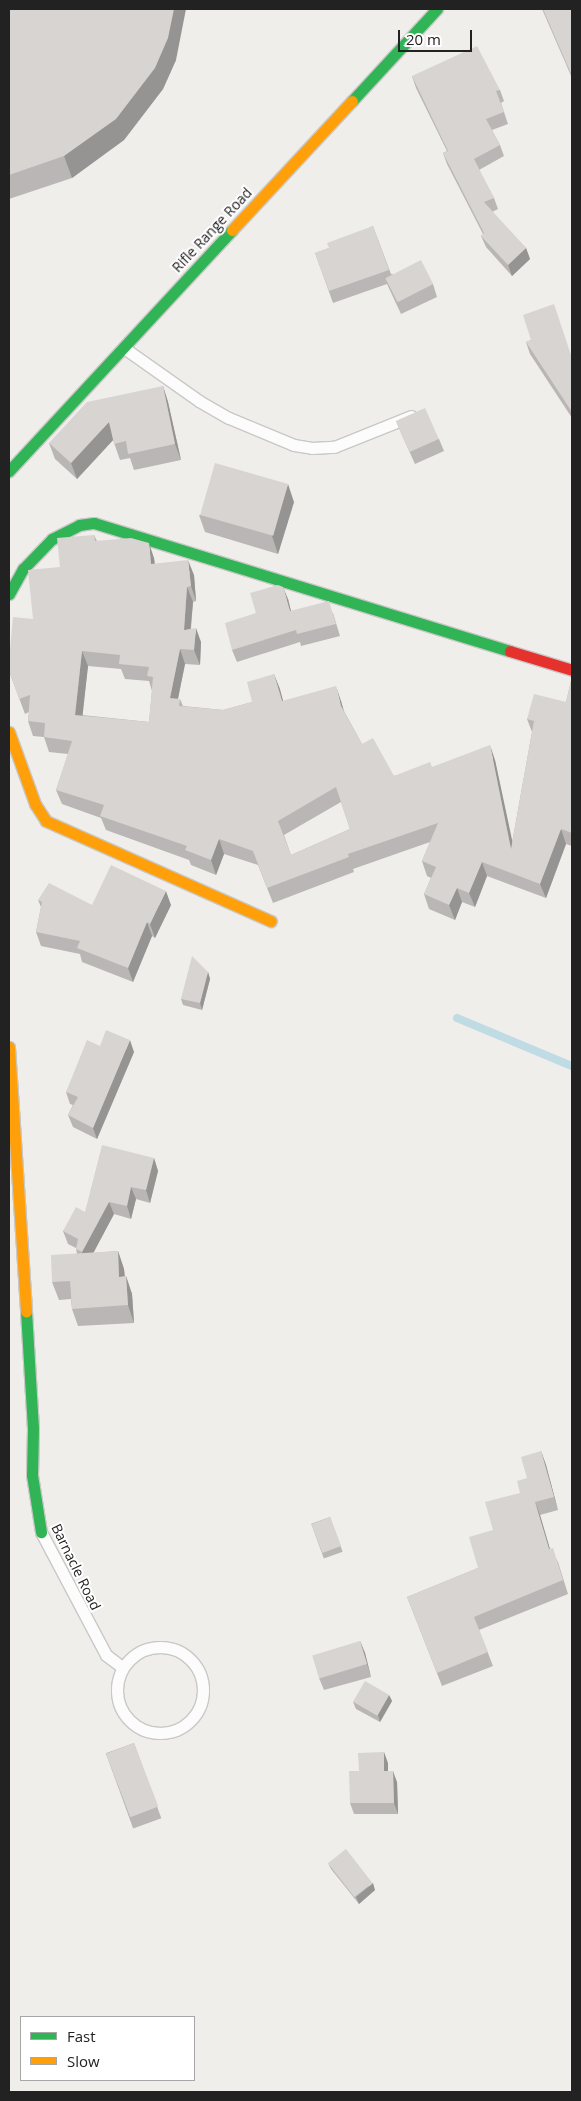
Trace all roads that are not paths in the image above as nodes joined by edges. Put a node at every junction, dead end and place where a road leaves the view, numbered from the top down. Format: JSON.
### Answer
{"nodes":[{"id":1,"x":437,"y":9,"type":"edge"},
{"id":2,"x":124,"y":348,"type":"junction"},
{"id":3,"x":416,"y":414,"type":"edge"},
{"id":4,"x":9,"y":471,"type":"edge"},
{"id":5,"x":9,"y":594,"type":"edge"},
{"id":6,"x":572,"y":670,"type":"edge"},
{"id":7,"x":9,"y":732,"type":"edge"},
{"id":8,"x":272,"y":921,"type":"dead end"},
{"id":9,"x":9,"y":1047,"type":"edge"},
{"id":10,"x":41,"y":1532,"type":"joint"},
{"id":11,"x":123,"y":1668,"type":"junction"}],
"edges":[{"from":1,"to":2,"type":"street","name":"Rifle Range Road"},
{"from":2,"to":3,"type":"lane"},
{"from":2,"to":4,"type":"street","name":"Rifle Range Road"},
{"from":5,"to":6,"type":"street"},
{"from":7,"to":8,"type":"street"},
{"from":9,"to":10,"type":"street","name":"Barnacle Road"},
{"from":10,"to":11,"type":"lane","name":"Barnacle Road"},
{"from":11,"to":11,"type":"lane"}]}
